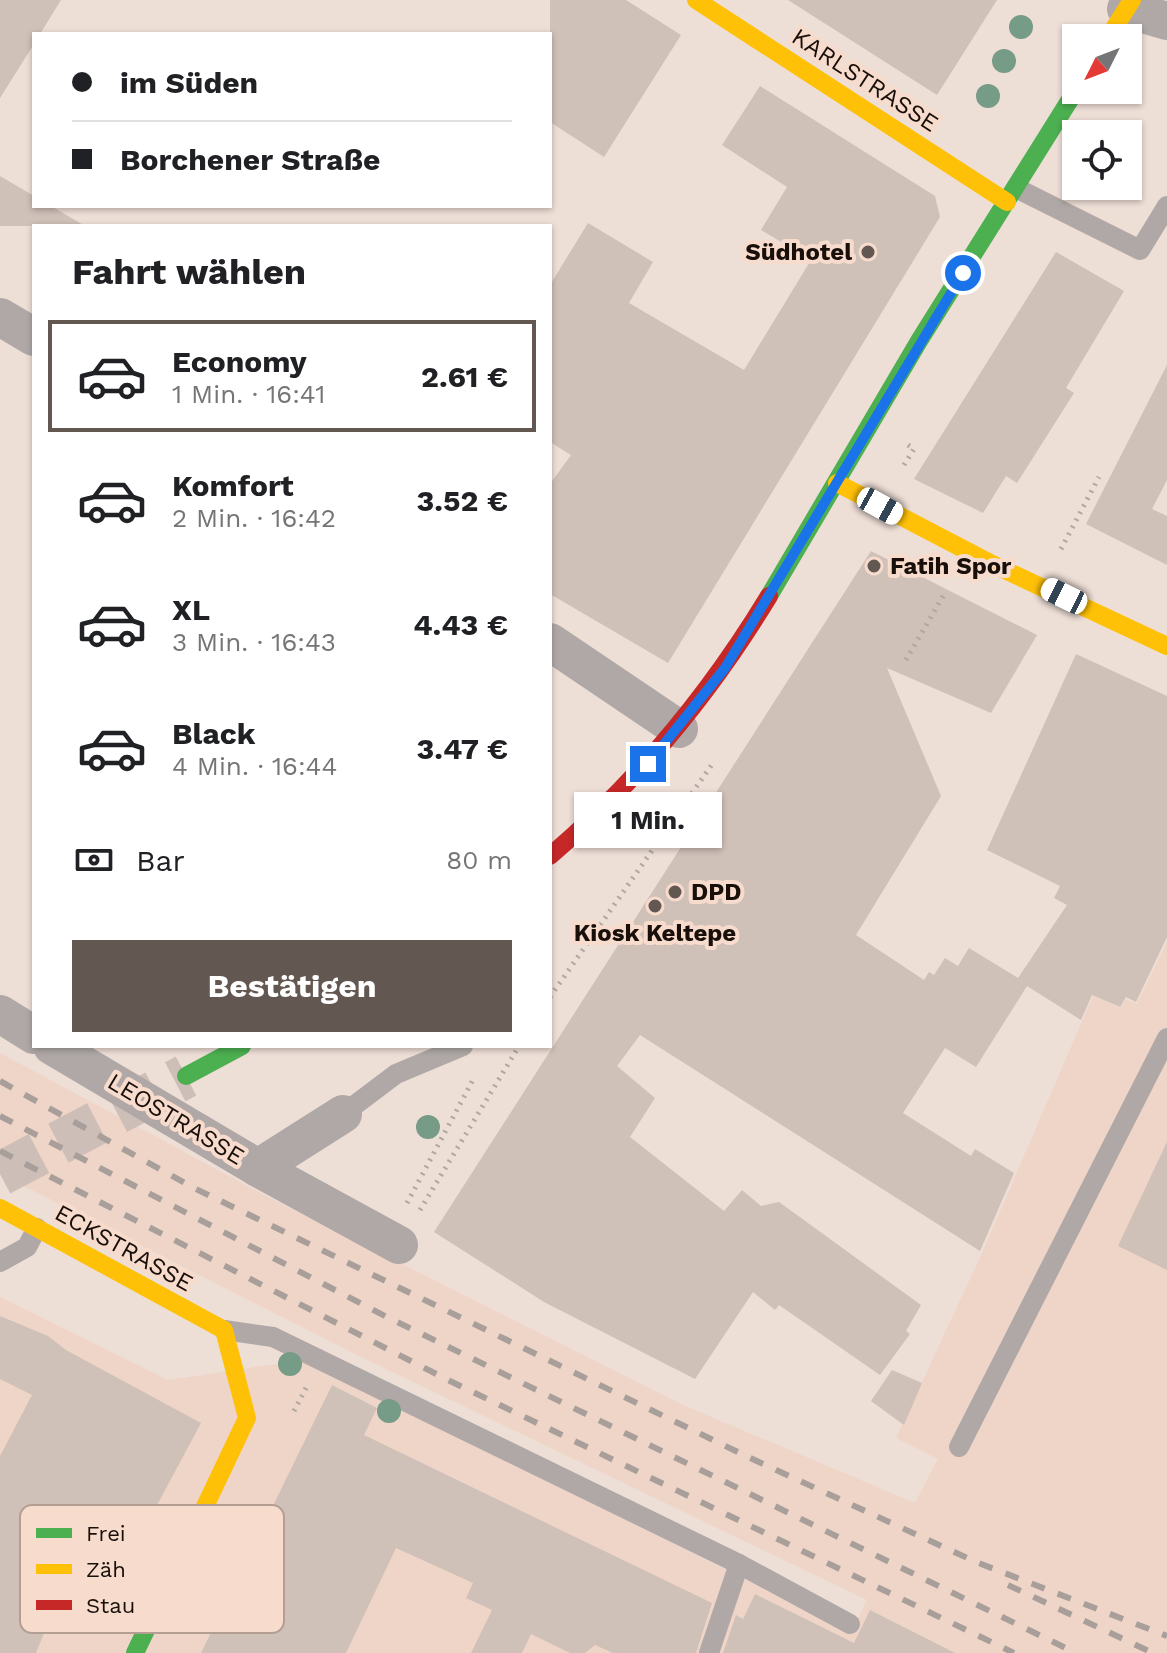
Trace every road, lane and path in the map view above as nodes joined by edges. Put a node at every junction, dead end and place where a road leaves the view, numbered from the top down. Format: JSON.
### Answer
{"nodes":[{"id":1,"x":696,"y":0,"type":"edge"},
{"id":2,"x":1122,"y":16,"type":"edge"},
{"id":3,"x":1167,"y":21,"type":"edge"},
{"id":4,"x":1067,"y":104,"type":"edge"},
{"id":5,"x":1011,"y":195,"type":"junction"},
{"id":6,"x":1167,"y":206,"type":"edge"},
{"id":7,"x":0,"y":317,"type":"edge"},
{"id":8,"x":32,"y":336,"type":"edge"},
{"id":9,"x":1099,"y":477,"type":"dead end"},
{"id":10,"x":837,"y":483,"type":"junction"},
{"id":11,"x":968,"y":552,"type":"junction"},
{"id":12,"x":1042,"y":585,"type":"junction"},
{"id":13,"x":552,"y":643,"type":"edge"},
{"id":14,"x":1167,"y":646,"type":"edge"},
{"id":15,"x":906,"y":660,"type":"dead end"},
{"id":16,"x":679,"y":729,"type":"junction"},
{"id":17,"x":699,"y":785,"type":"dead end"},
{"id":18,"x":552,"y":854,"type":"edge"},
{"id":19,"x":552,"y":994,"type":"edge"},
{"id":20,"x":1167,"y":1038,"type":"edge"},
{"id":21,"x":59,"y":1048,"type":"edge"},
{"id":22,"x":238,"y":1048,"type":"edge"},
{"id":23,"x":458,"y":1048,"type":"edge"},
{"id":24,"x":518,"y":1048,"type":"edge"},
{"id":25,"x":478,"y":1070,"type":"dead end"},
{"id":26,"x":186,"y":1076,"type":"tunnel mouth"},
{"id":27,"x":343,"y":1114,"type":"joint"},
{"id":28,"x":258,"y":1168,"type":"junction"},
{"id":29,"x":405,"y":1205,"type":"dead end"},
{"id":30,"x":0,"y":1208,"type":"edge"},
{"id":31,"x":37,"y":1228,"type":"junction"},
{"id":32,"x":399,"y":1245,"type":"joint"},
{"id":33,"x":0,"y":1262,"type":"edge"},
{"id":34,"x":224,"y":1330,"type":"junction"},
{"id":35,"x":959,"y":1447,"type":"dead end"},
{"id":36,"x":206,"y":1505,"type":"edge"},
{"id":37,"x":739,"y":1564,"type":"junction"},
{"id":38,"x":850,"y":1624,"type":"dead end"},
{"id":39,"x":145,"y":1633,"type":"edge"},
{"id":40,"x":135,"y":1653,"type":"edge"},
{"id":41,"x":709,"y":1653,"type":"edge"}],
"edges":[{"from":1,"to":5,"type":"street","name":"KARLSTRASSE"},
{"from":2,"to":3,"type":"street"},
{"from":4,"to":5,"type":"street"},
{"from":5,"to":6,"type":"lane"},
{"from":5,"to":10,"type":"street"},
{"from":7,"to":8,"type":"street"},
{"from":9,"to":12,"type":"path"},
{"from":10,"to":11,"type":"street"},
{"from":10,"to":16,"type":"street"},
{"from":11,"to":12,"type":"street"},
{"from":11,"to":15,"type":"path"},
{"from":12,"to":14,"type":"street"},
{"from":13,"to":16,"type":"street"},
{"from":16,"to":18,"type":"street"},
{"from":17,"to":19,"type":"path"},
{"from":20,"to":35,"type":"lane"},
{"from":21,"to":28,"type":"street","name":"LEOSTRASSE"},
{"from":22,"to":26,"type":"street"},
{"from":23,"to":27,"type":"lane"},
{"from":24,"to":32,"type":"path"},
{"from":25,"to":29,"type":"path"},
{"from":27,"to":28,"type":"street","name":"LEOSTRASSE"},
{"from":28,"to":32,"type":"street","name":"LEOSTRASSE"},
{"from":30,"to":31,"type":"street","name":"ECKSTRASSE"},
{"from":31,"to":33,"type":"lane"},
{"from":31,"to":34,"type":"street","name":"ECKSTRASSE"},
{"from":34,"to":36,"type":"street"},
{"from":34,"to":37,"type":"lane"},
{"from":37,"to":38,"type":"lane"},
{"from":37,"to":41,"type":"lane"},
{"from":39,"to":40,"type":"street"}]}
